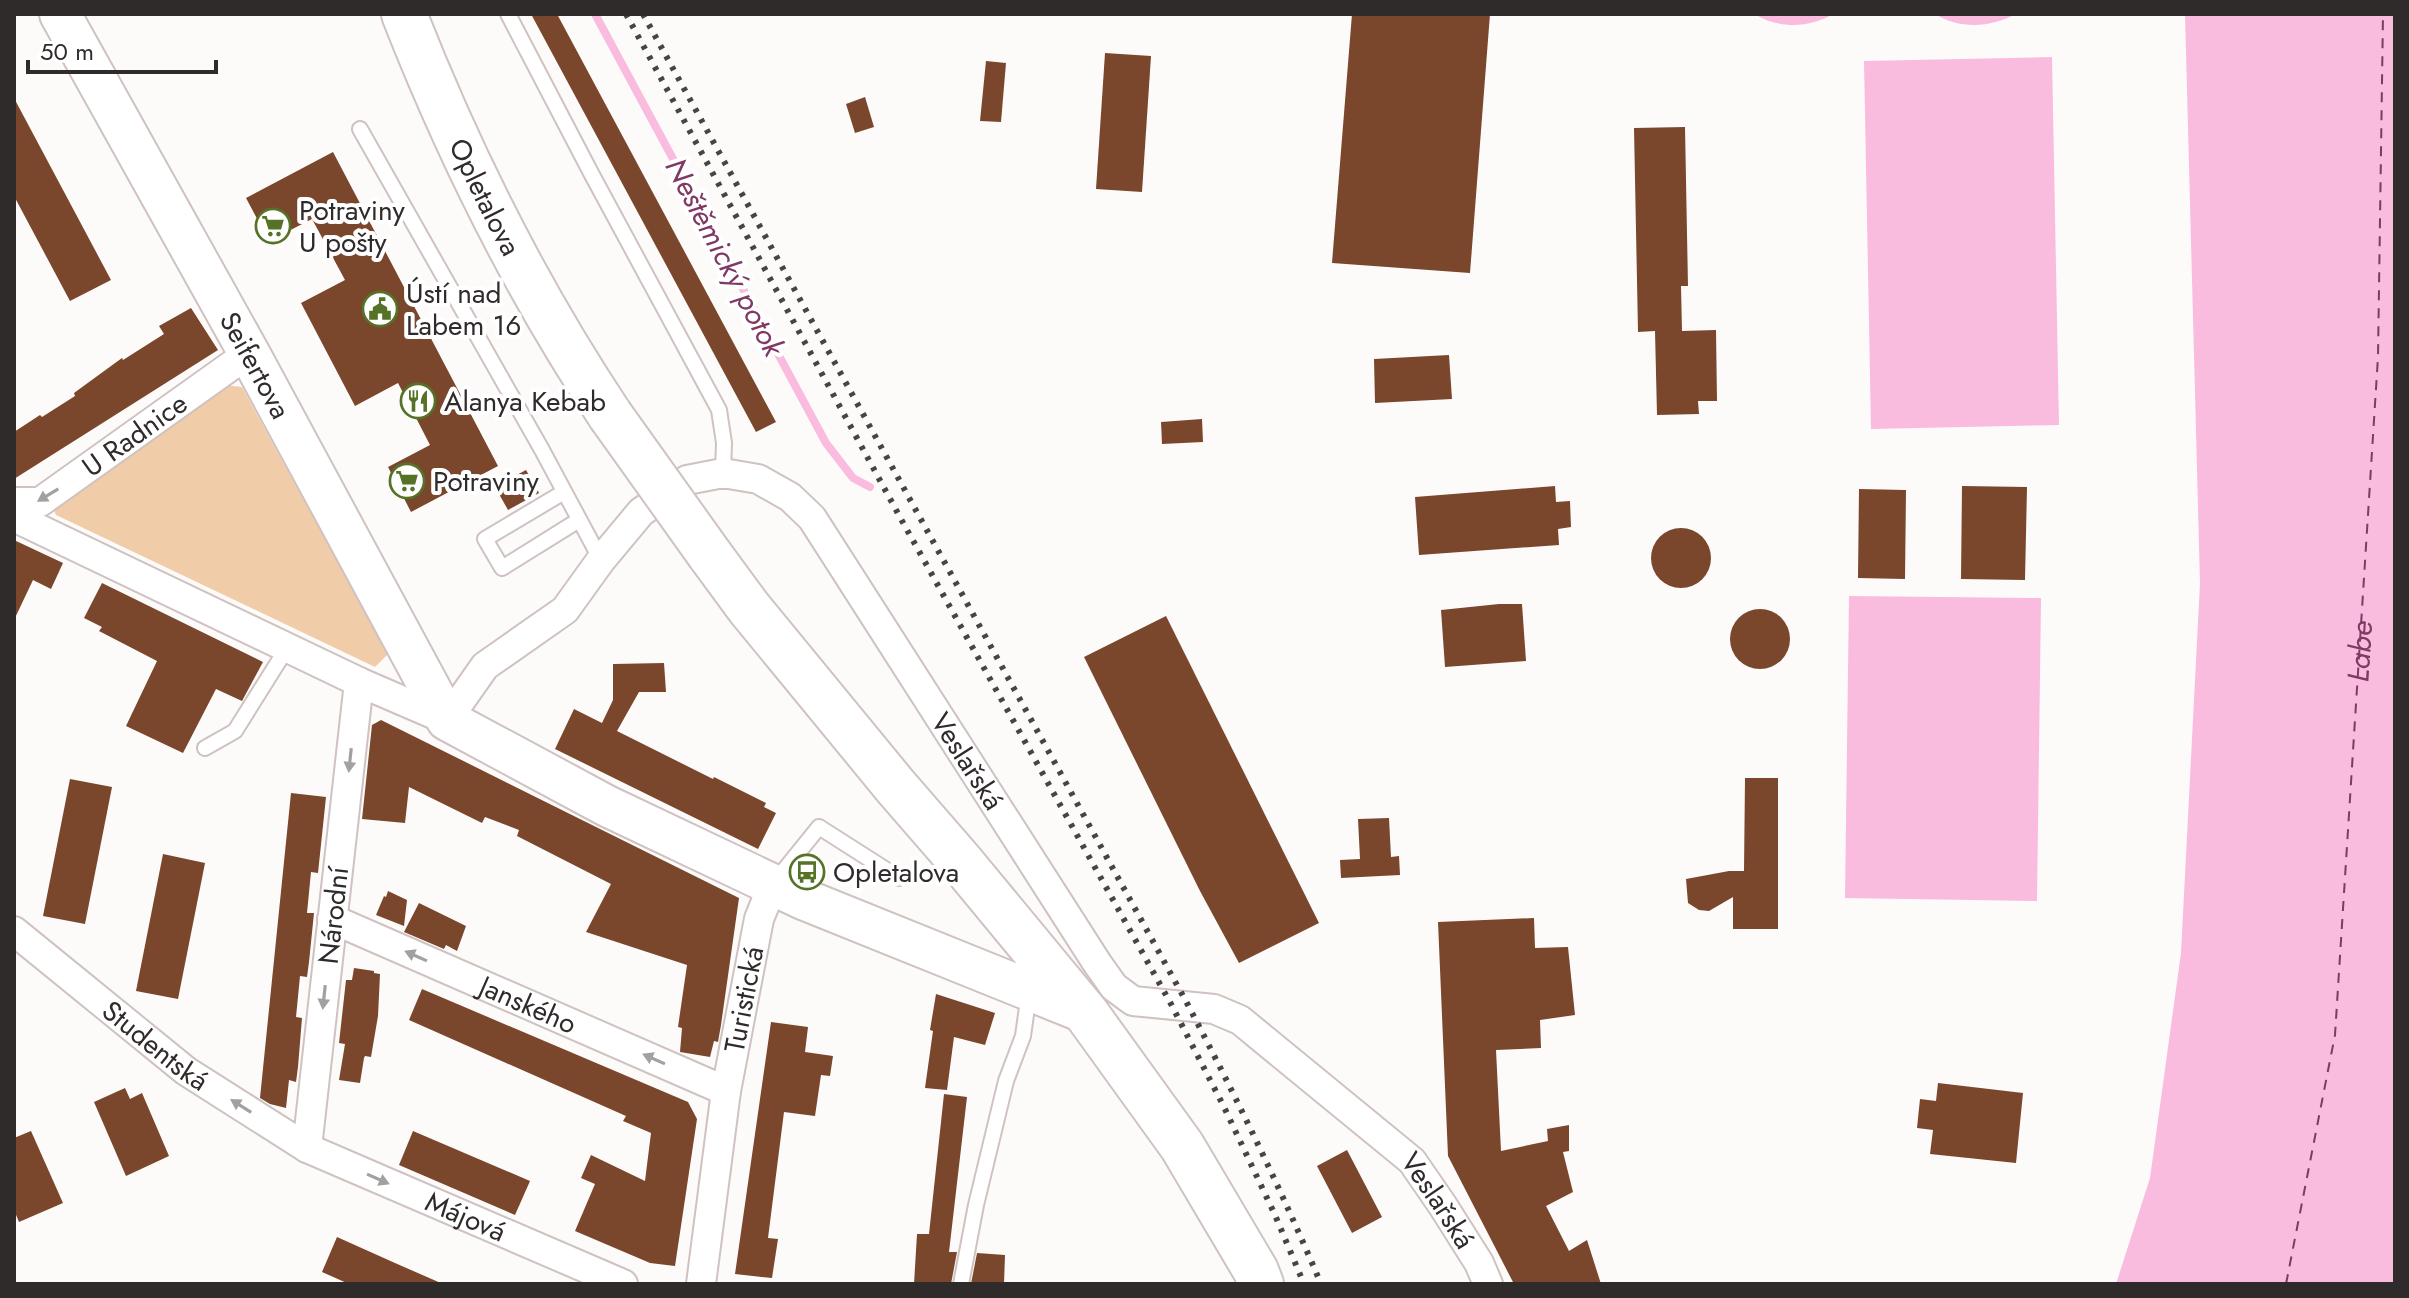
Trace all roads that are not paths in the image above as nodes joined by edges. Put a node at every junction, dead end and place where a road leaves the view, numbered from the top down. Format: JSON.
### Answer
{"nodes":[{"id":1,"x":60,"y":14,"type":"edge"},
{"id":2,"x":404,"y":14,"type":"edge"},
{"id":3,"x":508,"y":14,"type":"edge"},
{"id":4,"x":360,"y":129,"type":"dead end"},
{"id":5,"x":249,"y":353,"type":"junction"},
{"id":6,"x":723,"y":473,"type":"junction"},
{"id":7,"x":564,"y":492,"type":"junction"},
{"id":8,"x":14,"y":502,"type":"edge"},
{"id":9,"x":14,"y":517,"type":"edge"},
{"id":10,"x":579,"y":520,"type":"junction"},
{"id":11,"x":601,"y":560,"type":"junction"},
{"id":12,"x":287,"y":648,"type":"junction"},
{"id":13,"x":359,"y":682,"type":"junction"},
{"id":14,"x":447,"y":720,"type":"junction"},
{"id":15,"x":205,"y":748,"type":"dead end"},
{"id":16,"x":899,"y":878,"type":"dead end"},
{"id":17,"x":773,"y":884,"type":"junction"},
{"id":18,"x":332,"y":919,"type":"junction"},
{"id":19,"x":14,"y":931,"type":"edge"},
{"id":20,"x":1029,"y":990,"type":"junction"},
{"id":21,"x":1086,"y":1013,"type":"junction"},
{"id":22,"x":726,"y":1091,"type":"junction"},
{"id":23,"x":307,"y":1148,"type":"junction"},
{"id":24,"x":623,"y":1284,"type":"edge"},
{"id":25,"x":701,"y":1284,"type":"edge"},
{"id":26,"x":961,"y":1284,"type":"edge"},
{"id":27,"x":1261,"y":1284,"type":"edge"},
{"id":28,"x":1488,"y":1284,"type":"edge"}],
"edges":[{"from":1,"to":5,"type":"street","name":"Seifertova"},
{"from":2,"to":21,"type":"main road","name":"Opletalova","bridge":true},
{"from":3,"to":6,"type":"lane"},
{"from":4,"to":7,"type":"lane"},
{"from":5,"to":8,"type":"street","name":"U Radnice","one_way":true},
{"from":5,"to":14,"type":"street","name":"Seifertova"},
{"from":6,"to":11,"type":"street","name":"Veslařská"},
{"from":6,"to":28,"type":"street","name":"Veslařská"},
{"from":7,"to":10,"type":"lane"},
{"from":7,"to":10,"type":"lane"},
{"from":9,"to":12,"type":"street"},
{"from":10,"to":11,"type":"lane"},
{"from":11,"to":14,"type":"street","name":"Veslařská"},
{"from":12,"to":13,"type":"street"},
{"from":12,"to":15,"type":"lane"},
{"from":13,"to":14,"type":"street"},
{"from":13,"to":18,"type":"street","name":"Národní","one_way":true},
{"from":14,"to":17,"type":"street"},
{"from":16,"to":17,"type":"lane","name":"Turistická"},
{"from":17,"to":20,"type":"street"},
{"from":17,"to":22,"type":"street","name":"Turistická"},
{"from":22,"to":18,"type":"street","name":"Janského","one_way":true},
{"from":18,"to":23,"type":"street","name":"Národní","one_way":true},
{"from":23,"to":19,"type":"street","name":"Studentská","one_way":true},
{"from":20,"to":21,"type":"street"},
{"from":20,"to":26,"type":"lane"},
{"from":21,"to":27,"type":"main road","name":"Opletalova"},
{"from":22,"to":25,"type":"street","name":"Turistická"},
{"from":23,"to":24,"type":"street","name":"Májová","one_way":true}]}
